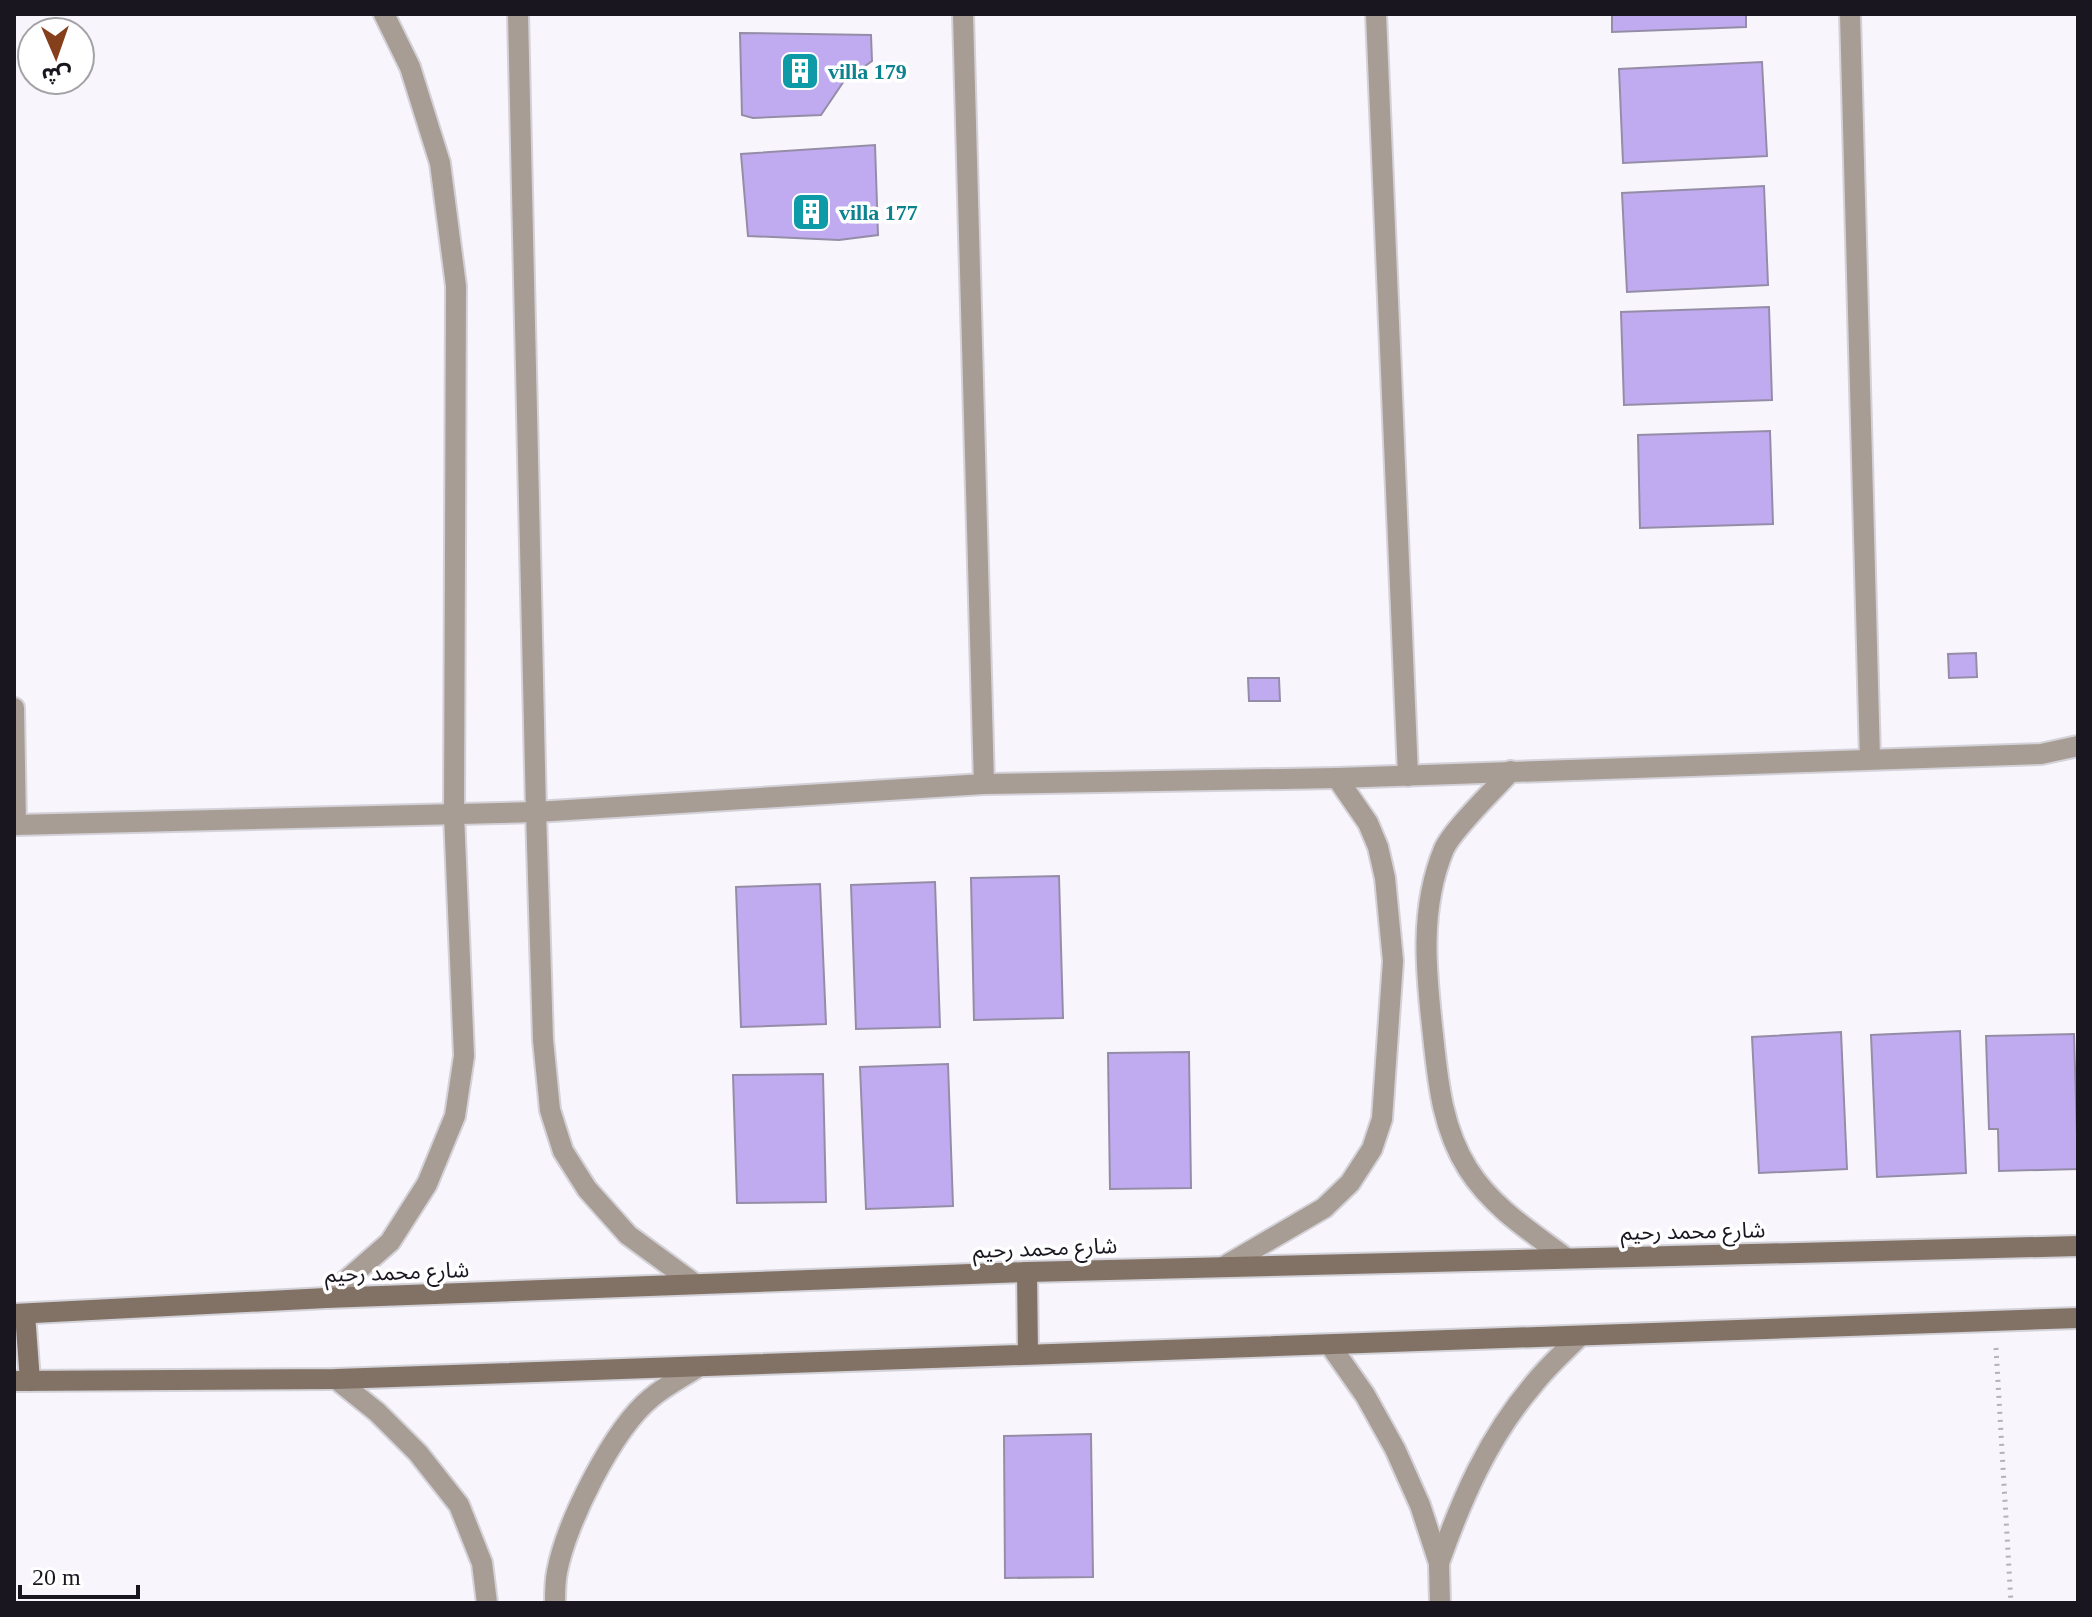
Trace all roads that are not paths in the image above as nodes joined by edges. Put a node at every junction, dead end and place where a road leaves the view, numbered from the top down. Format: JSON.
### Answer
{"nodes":[{"id":1,"x":384,"y":14,"type":"edge"},
{"id":2,"x":518,"y":14,"type":"edge"},
{"id":3,"x":963,"y":14,"type":"edge"},
{"id":4,"x":1376,"y":14,"type":"edge"},
{"id":5,"x":1850,"y":14,"type":"edge"},
{"id":6,"x":14,"y":708,"type":"edge"},
{"id":7,"x":2078,"y":746,"type":"edge"},
{"id":8,"x":1870,"y":758,"type":"junction"},
{"id":9,"x":1511,"y":771,"type":"junction"},
{"id":10,"x":1408,"y":776,"type":"junction"},
{"id":11,"x":1337,"y":778,"type":"junction"},
{"id":12,"x":984,"y":784,"type":"junction"},
{"id":13,"x":536,"y":812,"type":"junction"},
{"id":14,"x":454,"y":814,"type":"junction"},
{"id":15,"x":15,"y":825,"type":"edge"},
{"id":16,"x":2078,"y":1246,"type":"edge"},
{"id":17,"x":1566,"y":1258,"type":"junction"},
{"id":18,"x":1225,"y":1266,"type":"junction"},
{"id":19,"x":1027,"y":1272,"type":"junction"},
{"id":20,"x":695,"y":1284,"type":"junction"},
{"id":21,"x":326,"y":1298,"type":"junction"},
{"id":22,"x":19,"y":1314,"type":"edge"},
{"id":23,"x":2078,"y":1318,"type":"edge"},
{"id":24,"x":1580,"y":1336,"type":"junction"},
{"id":25,"x":1330,"y":1345,"type":"junction"},
{"id":26,"x":1028,"y":1354,"type":"junction"},
{"id":27,"x":698,"y":1367,"type":"junction"},
{"id":28,"x":336,"y":1379,"type":"junction"},
{"id":29,"x":22,"y":1381,"type":"edge"},
{"id":30,"x":1439,"y":1563,"type":"junction"},
{"id":31,"x":487,"y":1603,"type":"edge"},
{"id":32,"x":555,"y":1603,"type":"edge"},
{"id":33,"x":1440,"y":1603,"type":"edge"}],
"edges":[{"from":1,"to":14,"type":"street"},
{"from":2,"to":13,"type":"street"},
{"from":3,"to":12,"type":"street"},
{"from":4,"to":10,"type":"street"},
{"from":5,"to":8,"type":"street"},
{"from":6,"to":15,"type":"street"},
{"from":7,"to":8,"type":"street"},
{"from":8,"to":9,"type":"street"},
{"from":9,"to":10,"type":"street"},
{"from":9,"to":17,"type":"street"},
{"from":10,"to":11,"type":"street"},
{"from":11,"to":12,"type":"street"},
{"from":11,"to":18,"type":"street"},
{"from":12,"to":13,"type":"street"},
{"from":13,"to":14,"type":"street"},
{"from":13,"to":20,"type":"street"},
{"from":14,"to":15,"type":"street"},
{"from":14,"to":21,"type":"street"},
{"from":16,"to":17,"type":"street","name":"شارع محمد رحيم"},
{"from":17,"to":18,"type":"street","name":"شارع محمد رحيم"},
{"from":18,"to":19,"type":"street","name":"شارع محمد رحيم"},
{"from":19,"to":20,"type":"street","name":"شارع محمد رحيم"},
{"from":19,"to":26,"type":"street"},
{"from":20,"to":21,"type":"street","name":"شارع محمد رحيم"},
{"from":21,"to":22,"type":"street","name":"شارع محمد رحيم"},
{"from":22,"to":29,"type":"street"},
{"from":23,"to":24,"type":"street"},
{"from":24,"to":25,"type":"street"},
{"from":24,"to":30,"type":"street"},
{"from":25,"to":26,"type":"street"},
{"from":25,"to":30,"type":"street"},
{"from":26,"to":27,"type":"street"},
{"from":27,"to":28,"type":"street"},
{"from":27,"to":32,"type":"street"},
{"from":28,"to":29,"type":"street"},
{"from":28,"to":31,"type":"street"},
{"from":30,"to":33,"type":"street"}]}
